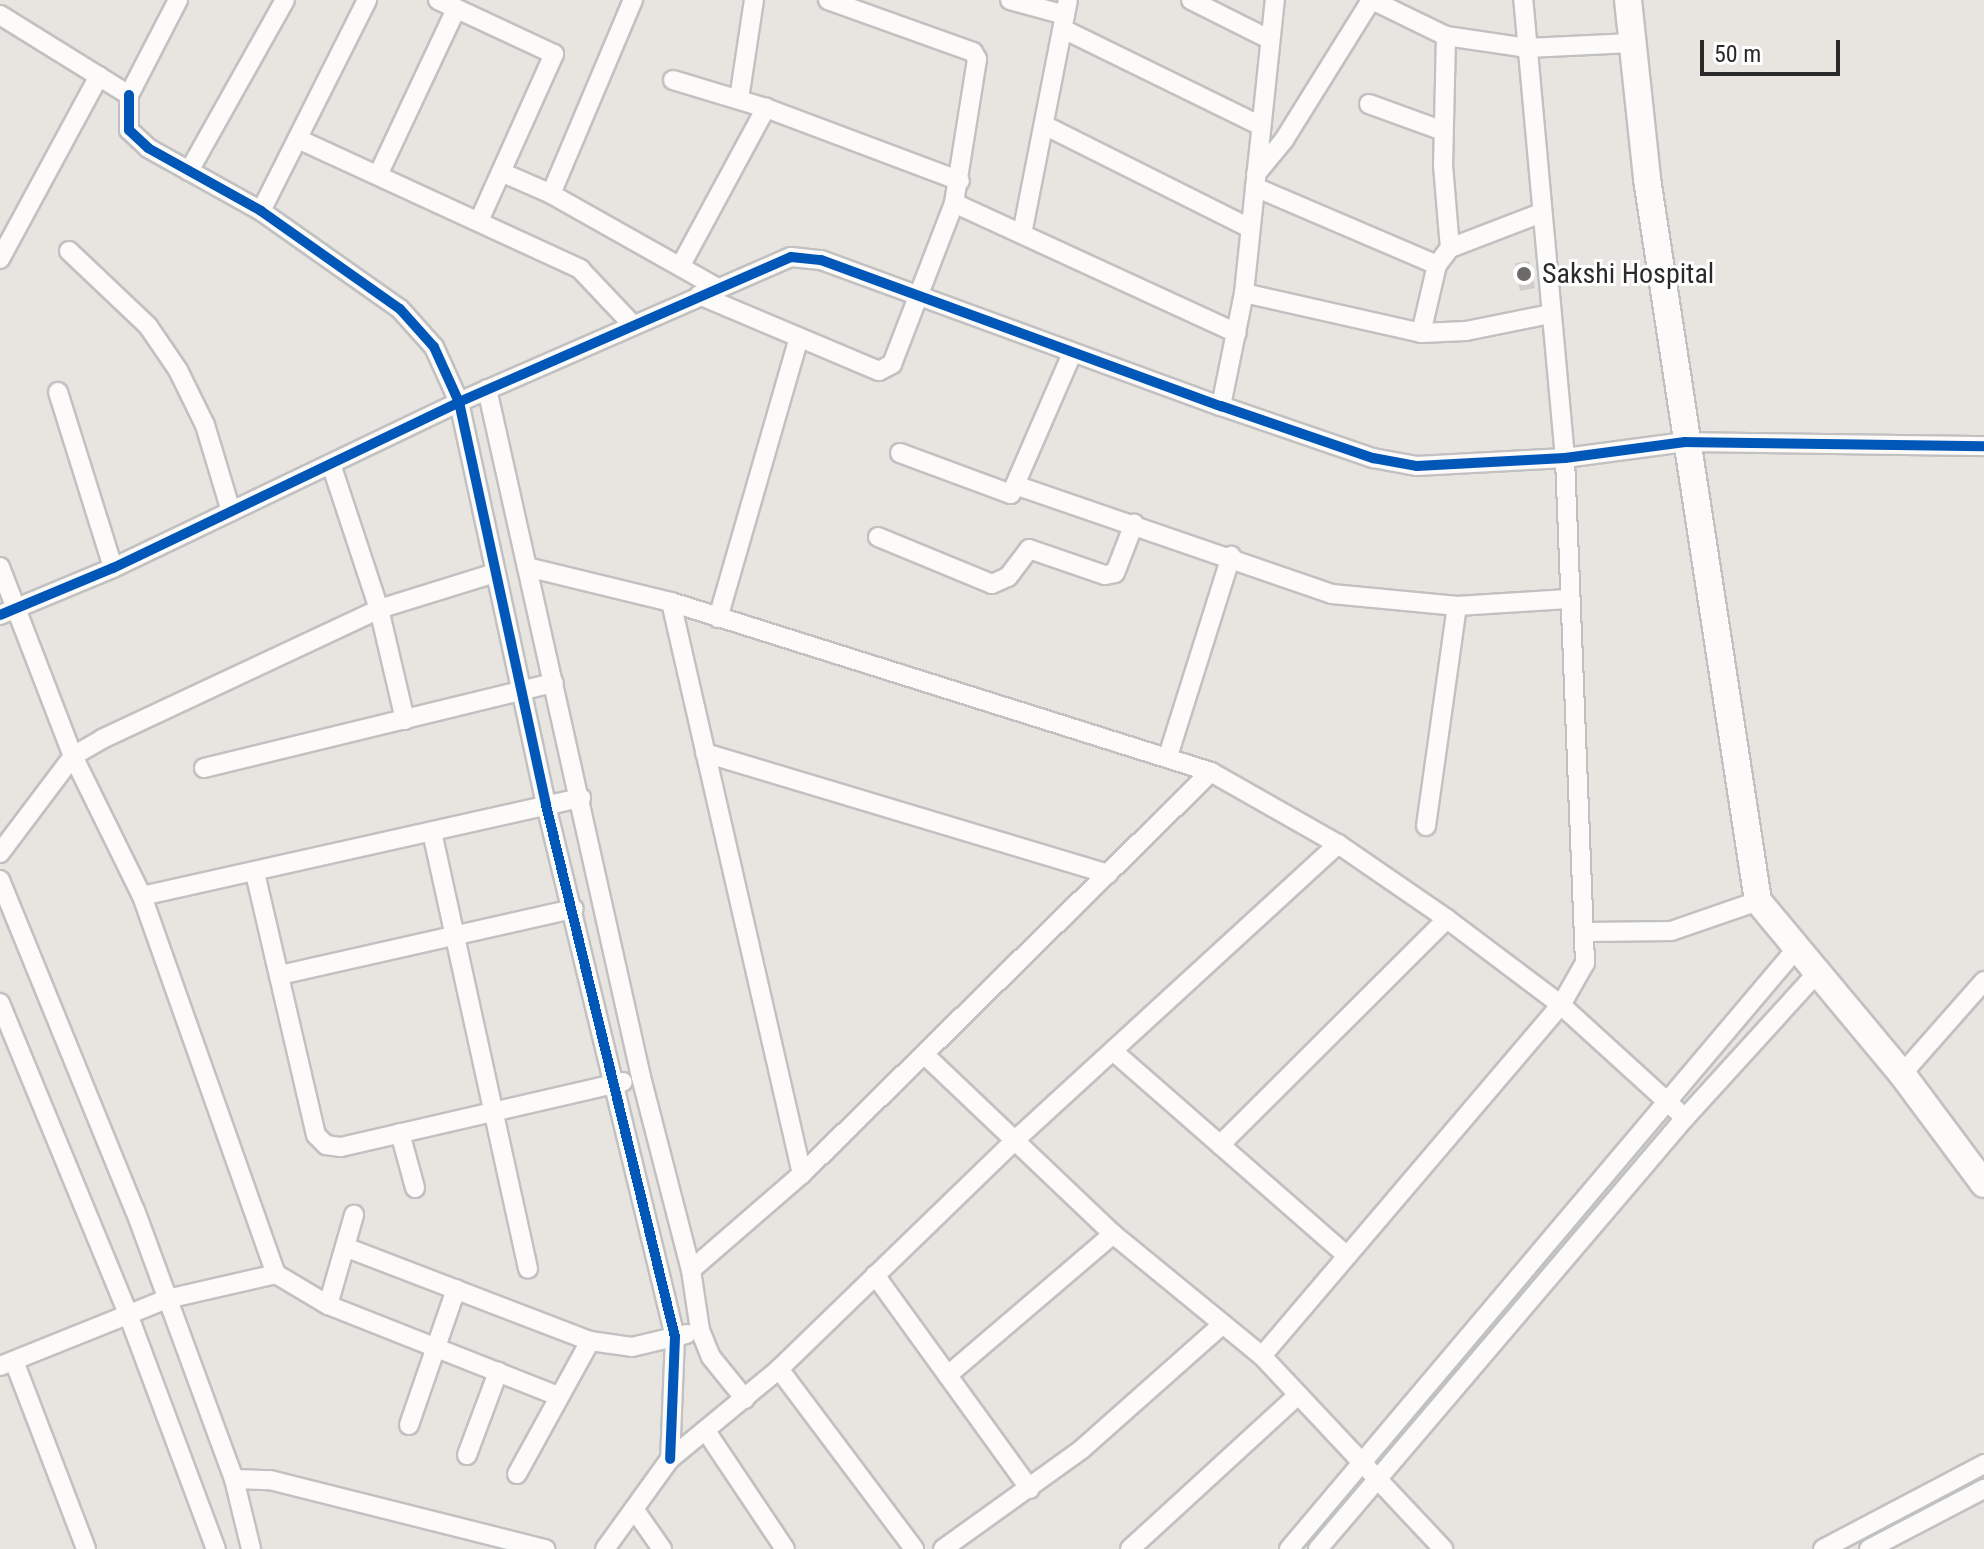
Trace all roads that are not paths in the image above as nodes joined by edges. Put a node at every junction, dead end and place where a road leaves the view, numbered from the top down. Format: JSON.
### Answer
{"nodes":[{"id":1,"x":178,"y":0,"type":"edge"},
{"id":2,"x":285,"y":0,"type":"edge"},
{"id":3,"x":367,"y":0,"type":"edge"},
{"id":4,"x":438,"y":0,"type":"edge"},
{"id":5,"x":633,"y":0,"type":"edge"},
{"id":6,"x":754,"y":0,"type":"edge"},
{"id":7,"x":828,"y":0,"type":"edge"},
{"id":8,"x":1010,"y":0,"type":"edge"},
{"id":9,"x":1191,"y":0,"type":"edge"},
{"id":10,"x":1275,"y":0,"type":"edge"},
{"id":11,"x":1523,"y":0,"type":"edge"},
{"id":12,"x":1628,"y":0,"type":"edge"},
{"id":13,"x":1381,"y":2,"type":"edge"},
{"id":14,"x":456,"y":9,"type":"junction"},
{"id":15,"x":0,"y":15,"type":"edge"},
{"id":16,"x":1065,"y":15,"type":"edge"},
{"id":17,"x":1446,"y":36,"type":"junction"},
{"id":18,"x":1269,"y":39,"type":"junction"},
{"id":19,"x":1632,"y":43,"type":"junction"},
{"id":20,"x":1527,"y":48,"type":"junction"},
{"id":21,"x":99,"y":76,"type":"junction"},
{"id":22,"x":673,"y":80,"type":"dead end"},
{"id":23,"x":129,"y":95,"type":"junction"},
{"id":24,"x":739,"y":99,"type":"junction"},
{"id":25,"x":1369,"y":104,"type":"dead end"},
{"id":26,"x":766,"y":108,"type":"junction"},
{"id":27,"x":1044,"y":125,"type":"junction"},
{"id":28,"x":1261,"y":126,"type":"junction"},
{"id":29,"x":1443,"y":131,"type":"junction"},
{"id":30,"x":298,"y":139,"type":"junction"},
{"id":31,"x":189,"y":171,"type":"junction"},
{"id":32,"x":501,"y":172,"type":"junction"},
{"id":33,"x":378,"y":175,"type":"junction"},
{"id":34,"x":960,"y":181,"type":"junction"},
{"id":35,"x":1256,"y":181,"type":"junction"},
{"id":36,"x":551,"y":194,"type":"junction"},
{"id":37,"x":954,"y":203,"type":"junction"},
{"id":38,"x":261,"y":211,"type":"junction"},
{"id":39,"x":1541,"y":213,"type":"junction"},
{"id":40,"x":479,"y":221,"type":"junction"},
{"id":41,"x":1250,"y":228,"type":"junction"},
{"id":42,"x":1022,"y":234,"type":"junction"},
{"id":43,"x":1450,"y":248,"type":"junction"},
{"id":44,"x":69,"y":251,"type":"dead end"},
{"id":45,"x":0,"y":259,"type":"edge"},
{"id":46,"x":681,"y":265,"type":"junction"},
{"id":47,"x":1437,"y":265,"type":"junction"},
{"id":48,"x":708,"y":291,"type":"junction"},
{"id":49,"x":1244,"y":293,"type":"junction"},
{"id":50,"x":921,"y":298,"type":"junction"},
{"id":51,"x":1550,"y":314,"type":"junction"},
{"id":52,"x":633,"y":325,"type":"junction"},
{"id":53,"x":1236,"y":333,"type":"junction"},
{"id":54,"x":1421,"y":333,"type":"junction"},
{"id":55,"x":799,"y":338,"type":"junction"},
{"id":56,"x":1072,"y":354,"type":"junction"},
{"id":57,"x":487,"y":389,"type":"junction"},
{"id":58,"x":58,"y":392,"type":"dead end"},
{"id":59,"x":459,"y":402,"type":"junction"},
{"id":60,"x":1221,"y":406,"type":"junction"},
{"id":61,"x":1685,"y":442,"type":"junction"},
{"id":62,"x":1984,"y":446,"type":"edge"},
{"id":63,"x":900,"y":453,"type":"dead end"},
{"id":64,"x":1565,"y":458,"type":"junction"},
{"id":65,"x":331,"y":464,"type":"junction"},
{"id":66,"x":1018,"y":486,"type":"junction"},
{"id":67,"x":231,"y":511,"type":"junction"},
{"id":68,"x":1134,"y":524,"type":"junction"},
{"id":69,"x":878,"y":537,"type":"dead end"},
{"id":70,"x":1231,"y":556,"type":"junction"},
{"id":71,"x":0,"y":567,"type":"edge"},
{"id":72,"x":113,"y":568,"type":"junction"},
{"id":73,"x":531,"y":568,"type":"junction"},
{"id":74,"x":495,"y":573,"type":"junction"},
{"id":75,"x":1568,"y":599,"type":"junction"},
{"id":76,"x":671,"y":602,"type":"junction"},
{"id":77,"x":1457,"y":606,"type":"junction"},
{"id":78,"x":379,"y":609,"type":"junction"},
{"id":79,"x":8,"y":611,"type":"edge"},
{"id":80,"x":718,"y":618,"type":"junction"},
{"id":81,"x":554,"y":683,"type":"junction"},
{"id":82,"x":522,"y":693,"type":"junction"},
{"id":83,"x":405,"y":720,"type":"junction"},
{"id":84,"x":705,"y":753,"type":"junction"},
{"id":85,"x":73,"y":756,"type":"junction"},
{"id":86,"x":1168,"y":756,"type":"junction"},
{"id":87,"x":204,"y":768,"type":"dead end"},
{"id":88,"x":1211,"y":772,"type":"junction"},
{"id":89,"x":581,"y":798,"type":"junction"},
{"id":90,"x":546,"y":805,"type":"junction"},
{"id":91,"x":1426,"y":826,"type":"dead end"},
{"id":92,"x":432,"y":832,"type":"junction"},
{"id":93,"x":1338,"y":844,"type":"junction"},
{"id":94,"x":0,"y":853,"type":"edge"},
{"id":95,"x":255,"y":873,"type":"junction"},
{"id":96,"x":1108,"y":874,"type":"junction"},
{"id":97,"x":0,"y":880,"type":"edge"},
{"id":98,"x":142,"y":896,"type":"junction"},
{"id":99,"x":1758,"y":901,"type":"junction"},
{"id":100,"x":574,"y":909,"type":"junction"},
{"id":101,"x":1447,"y":919,"type":"junction"},
{"id":102,"x":1587,"y":932,"type":"junction"},
{"id":103,"x":455,"y":936,"type":"junction"},
{"id":104,"x":1796,"y":949,"type":"junction"},
{"id":105,"x":280,"y":975,"type":"junction"},
{"id":106,"x":1815,"y":975,"type":"junction"},
{"id":107,"x":1984,"y":981,"type":"edge"},
{"id":108,"x":0,"y":1003,"type":"edge"},
{"id":109,"x":1561,"y":1005,"type":"junction"},
{"id":110,"x":1113,"y":1051,"type":"junction"},
{"id":111,"x":925,"y":1055,"type":"junction"},
{"id":112,"x":1902,"y":1074,"type":"junction"},
{"id":113,"x":641,"y":1077,"type":"junction"},
{"id":114,"x":614,"y":1084,"type":"junction"},
{"id":115,"x":1667,"y":1101,"type":"junction"},
{"id":116,"x":495,"y":1113,"type":"junction"},
{"id":117,"x":1685,"y":1118,"type":"junction"},
{"id":118,"x":400,"y":1133,"type":"junction"},
{"id":119,"x":1013,"y":1142,"type":"junction"},
{"id":120,"x":1220,"y":1145,"type":"junction"},
{"id":121,"x":802,"y":1174,"type":"junction"},
{"id":122,"x":1984,"y":1184,"type":"edge"},
{"id":123,"x":415,"y":1188,"type":"dead end"},
{"id":124,"x":354,"y":1215,"type":"dead end"},
{"id":125,"x":1113,"y":1234,"type":"junction"},
{"id":126,"x":345,"y":1247,"type":"junction"},
{"id":127,"x":1347,"y":1256,"type":"junction"},
{"id":128,"x":528,"y":1269,"type":"dead end"},
{"id":129,"x":691,"y":1270,"type":"junction"},
{"id":130,"x":276,"y":1274,"type":"junction"},
{"id":131,"x":875,"y":1275,"type":"junction"},
{"id":132,"x":456,"y":1289,"type":"junction"},
{"id":133,"x":167,"y":1299,"type":"junction"},
{"id":134,"x":328,"y":1305,"type":"junction"},
{"id":135,"x":128,"y":1314,"type":"junction"},
{"id":136,"x":1223,"y":1324,"type":"junction"},
{"id":137,"x":700,"y":1330,"type":"junction"},
{"id":138,"x":675,"y":1337,"type":"junction"},
{"id":139,"x":590,"y":1341,"type":"junction"},
{"id":140,"x":435,"y":1347,"type":"junction"},
{"id":141,"x":1262,"y":1356,"type":"junction"},
{"id":142,"x":7,"y":1364,"type":"edge"},
{"id":143,"x":779,"y":1369,"type":"junction"},
{"id":144,"x":498,"y":1372,"type":"junction"},
{"id":145,"x":948,"y":1375,"type":"junction"},
{"id":146,"x":1298,"y":1395,"type":"junction"},
{"id":147,"x":558,"y":1396,"type":"junction"},
{"id":148,"x":745,"y":1399,"type":"junction"},
{"id":149,"x":409,"y":1425,"type":"dead end"},
{"id":150,"x":706,"y":1431,"type":"junction"},
{"id":151,"x":467,"y":1455,"type":"dead end"},
{"id":152,"x":670,"y":1459,"type":"junction"},
{"id":153,"x":1359,"y":1464,"type":"junction"},
{"id":154,"x":1984,"y":1464,"type":"edge"},
{"id":155,"x":517,"y":1474,"type":"dead end"},
{"id":156,"x":1376,"y":1478,"type":"junction"},
{"id":157,"x":234,"y":1479,"type":"junction"},
{"id":158,"x":1030,"y":1489,"type":"junction"},
{"id":159,"x":1984,"y":1489,"type":"edge"},
{"id":160,"x":634,"y":1509,"type":"junction"},
{"id":161,"x":1831,"y":1547,"type":"edge"},
{"id":162,"x":86,"y":1549,"type":"edge"},
{"id":163,"x":216,"y":1549,"type":"edge"},
{"id":164,"x":251,"y":1549,"type":"edge"},
{"id":165,"x":545,"y":1549,"type":"edge"},
{"id":166,"x":605,"y":1549,"type":"edge"},
{"id":167,"x":662,"y":1549,"type":"edge"},
{"id":168,"x":785,"y":1549,"type":"edge"},
{"id":169,"x":914,"y":1549,"type":"edge"},
{"id":170,"x":943,"y":1549,"type":"edge"},
{"id":171,"x":1130,"y":1549,"type":"edge"},
{"id":172,"x":1289,"y":1549,"type":"edge"},
{"id":173,"x":1318,"y":1549,"type":"edge"},
{"id":174,"x":1443,"y":1549,"type":"edge"},
{"id":175,"x":1869,"y":1549,"type":"edge"}],
"edges":[{"from":1,"to":23,"type":"street"},
{"from":2,"to":31,"type":"street"},
{"from":3,"to":30,"type":"street"},
{"from":4,"to":14,"type":"street"},
{"from":5,"to":36,"type":"street"},
{"from":6,"to":24,"type":"street"},
{"from":7,"to":34,"type":"street"},
{"from":8,"to":16,"type":"street"},
{"from":9,"to":18,"type":"street"},
{"from":10,"to":18,"type":"street"},
{"from":11,"to":20,"type":"street"},
{"from":12,"to":19,"type":"street"},
{"from":13,"to":17,"type":"street"},
{"from":13,"to":35,"type":"street"},
{"from":14,"to":32,"type":"street"},
{"from":14,"to":33,"type":"street"},
{"from":15,"to":21,"type":"street"},
{"from":16,"to":27,"type":"street"},
{"from":16,"to":28,"type":"street"},
{"from":17,"to":20,"type":"street"},
{"from":17,"to":29,"type":"street"},
{"from":18,"to":28,"type":"street"},
{"from":19,"to":20,"type":"street"},
{"from":19,"to":61,"type":"street"},
{"from":20,"to":39,"type":"street"},
{"from":21,"to":23,"type":"street"},
{"from":21,"to":45,"type":"street"},
{"from":22,"to":24,"type":"street"},
{"from":23,"to":31,"type":"street"},
{"from":24,"to":26,"type":"street"},
{"from":25,"to":29,"type":"street"},
{"from":26,"to":34,"type":"street"},
{"from":26,"to":46,"type":"street"},
{"from":27,"to":41,"type":"street"},
{"from":27,"to":42,"type":"street"},
{"from":28,"to":35,"type":"street"},
{"from":29,"to":43,"type":"street"},
{"from":30,"to":33,"type":"street"},
{"from":30,"to":38,"type":"street"},
{"from":31,"to":38,"type":"street"},
{"from":32,"to":36,"type":"street"},
{"from":32,"to":40,"type":"street"},
{"from":33,"to":40,"type":"street"},
{"from":34,"to":37,"type":"street"},
{"from":35,"to":41,"type":"street"},
{"from":35,"to":47,"type":"street"},
{"from":36,"to":46,"type":"street"},
{"from":37,"to":42,"type":"street"},
{"from":37,"to":50,"type":"street"},
{"from":38,"to":59,"type":"street"},
{"from":39,"to":43,"type":"street"},
{"from":39,"to":51,"type":"street"},
{"from":40,"to":52,"type":"street"},
{"from":41,"to":49,"type":"street"},
{"from":42,"to":53,"type":"street"},
{"from":43,"to":47,"type":"street"},
{"from":44,"to":67,"type":"street"},
{"from":46,"to":48,"type":"street"},
{"from":47,"to":54,"type":"street"},
{"from":48,"to":50,"type":"street"},
{"from":48,"to":52,"type":"street"},
{"from":48,"to":55,"type":"street"},
{"from":49,"to":53,"type":"street"},
{"from":49,"to":54,"type":"street"},
{"from":50,"to":55,"type":"street"},
{"from":50,"to":56,"type":"street"},
{"from":51,"to":54,"type":"street"},
{"from":51,"to":64,"type":"street"},
{"from":52,"to":57,"type":"street"},
{"from":53,"to":60,"type":"street"},
{"from":55,"to":80,"type":"street"},
{"from":56,"to":60,"type":"street"},
{"from":56,"to":66,"type":"street"},
{"from":57,"to":59,"type":"street"},
{"from":57,"to":73,"type":"street"},
{"from":58,"to":72,"type":"street"},
{"from":59,"to":65,"type":"street"},
{"from":59,"to":74,"type":"street"},
{"from":60,"to":64,"type":"street"},
{"from":61,"to":62,"type":"street"},
{"from":61,"to":64,"type":"street"},
{"from":61,"to":99,"type":"street"},
{"from":63,"to":66,"type":"street"},
{"from":64,"to":75,"type":"street"},
{"from":65,"to":67,"type":"street"},
{"from":65,"to":78,"type":"street"},
{"from":66,"to":68,"type":"street"},
{"from":67,"to":72,"type":"street"},
{"from":68,"to":69,"type":"street"},
{"from":68,"to":70,"type":"street"},
{"from":70,"to":77,"type":"street"},
{"from":70,"to":86,"type":"street"},
{"from":71,"to":79,"type":"street"},
{"from":72,"to":79,"type":"street"},
{"from":73,"to":76,"type":"street"},
{"from":73,"to":81,"type":"street"},
{"from":74,"to":78,"type":"street"},
{"from":74,"to":82,"type":"street"},
{"from":75,"to":77,"type":"street"},
{"from":75,"to":102,"type":"street"},
{"from":76,"to":80,"type":"street"},
{"from":76,"to":84,"type":"street"},
{"from":77,"to":91,"type":"street"},
{"from":78,"to":83,"type":"street"},
{"from":78,"to":85,"type":"street"},
{"from":79,"to":85,"type":"street"},
{"from":80,"to":86,"type":"street"},
{"from":81,"to":82,"type":"street"},
{"from":81,"to":89,"type":"street"},
{"from":82,"to":83,"type":"street"},
{"from":82,"to":90,"type":"street"},
{"from":83,"to":87,"type":"street"},
{"from":84,"to":96,"type":"street"},
{"from":84,"to":121,"type":"street"},
{"from":85,"to":94,"type":"street"},
{"from":85,"to":98,"type":"street"},
{"from":86,"to":88,"type":"street"},
{"from":88,"to":93,"type":"street"},
{"from":88,"to":96,"type":"street"},
{"from":89,"to":90,"type":"street"},
{"from":89,"to":113,"type":"street"},
{"from":90,"to":92,"type":"street"},
{"from":90,"to":100,"type":"street"},
{"from":92,"to":95,"type":"street"},
{"from":92,"to":103,"type":"street"},
{"from":93,"to":101,"type":"street"},
{"from":93,"to":110,"type":"street"},
{"from":95,"to":98,"type":"street"},
{"from":95,"to":105,"type":"street"},
{"from":96,"to":111,"type":"street"},
{"from":97,"to":133,"type":"street"},
{"from":98,"to":130,"type":"street"},
{"from":99,"to":102,"type":"street"},
{"from":99,"to":104,"type":"street"},
{"from":100,"to":103,"type":"street"},
{"from":100,"to":114,"type":"street"},
{"from":101,"to":109,"type":"street"},
{"from":101,"to":120,"type":"street"},
{"from":102,"to":109,"type":"street"},
{"from":103,"to":105,"type":"street"},
{"from":103,"to":116,"type":"street"},
{"from":104,"to":106,"type":"street"},
{"from":104,"to":115,"type":"street"},
{"from":105,"to":118,"type":"street"},
{"from":106,"to":112,"type":"street"},
{"from":106,"to":117,"type":"street"},
{"from":107,"to":112,"type":"street"},
{"from":108,"to":135,"type":"street"},
{"from":109,"to":115,"type":"street"},
{"from":109,"to":127,"type":"street"},
{"from":110,"to":119,"type":"street"},
{"from":110,"to":120,"type":"street"},
{"from":111,"to":119,"type":"street"},
{"from":111,"to":121,"type":"street"},
{"from":112,"to":122,"type":"street"},
{"from":113,"to":114,"type":"street"},
{"from":113,"to":129,"type":"street"},
{"from":114,"to":116,"type":"street"},
{"from":114,"to":138,"type":"street"},
{"from":115,"to":117,"type":"street"},
{"from":115,"to":153,"type":"street"},
{"from":116,"to":118,"type":"street"},
{"from":116,"to":128,"type":"street"},
{"from":117,"to":156,"type":"street"},
{"from":118,"to":123,"type":"street"},
{"from":119,"to":125,"type":"street"},
{"from":119,"to":131,"type":"street"},
{"from":120,"to":127,"type":"street"},
{"from":121,"to":129,"type":"street"},
{"from":124,"to":126,"type":"street"},
{"from":125,"to":136,"type":"street"},
{"from":125,"to":145,"type":"street"},
{"from":126,"to":132,"type":"street"},
{"from":126,"to":134,"type":"street"},
{"from":127,"to":141,"type":"street"},
{"from":129,"to":137,"type":"street"},
{"from":130,"to":133,"type":"street"},
{"from":130,"to":134,"type":"street"},
{"from":131,"to":143,"type":"street"},
{"from":131,"to":145,"type":"street"},
{"from":132,"to":139,"type":"street"},
{"from":132,"to":140,"type":"street"},
{"from":133,"to":135,"type":"street"},
{"from":133,"to":157,"type":"street"},
{"from":134,"to":140,"type":"street"},
{"from":135,"to":142,"type":"street"},
{"from":135,"to":163,"type":"street"},
{"from":136,"to":141,"type":"street"},
{"from":136,"to":158,"type":"street"},
{"from":137,"to":138,"type":"street"},
{"from":137,"to":148,"type":"street"},
{"from":138,"to":139,"type":"street"},
{"from":138,"to":152,"type":"street"},
{"from":139,"to":147,"type":"street"},
{"from":140,"to":144,"type":"street"},
{"from":140,"to":149,"type":"street"},
{"from":141,"to":146,"type":"street"},
{"from":142,"to":162,"type":"street"},
{"from":143,"to":148,"type":"street"},
{"from":143,"to":169,"type":"street"},
{"from":144,"to":147,"type":"street"},
{"from":144,"to":151,"type":"street"},
{"from":145,"to":158,"type":"street"},
{"from":146,"to":153,"type":"street"},
{"from":146,"to":171,"type":"street"},
{"from":147,"to":155,"type":"street"},
{"from":148,"to":150,"type":"street"},
{"from":150,"to":152,"type":"street"},
{"from":150,"to":168,"type":"street"},
{"from":152,"to":160,"type":"street"},
{"from":153,"to":156,"type":"street"},
{"from":153,"to":172,"type":"street"},
{"from":154,"to":161,"type":"street"},
{"from":156,"to":173,"type":"street"},
{"from":156,"to":174,"type":"street"},
{"from":157,"to":164,"type":"street"},
{"from":157,"to":165,"type":"street"},
{"from":158,"to":170,"type":"street"},
{"from":159,"to":175,"type":"street"},
{"from":160,"to":166,"type":"street"},
{"from":160,"to":167,"type":"street"}]}
